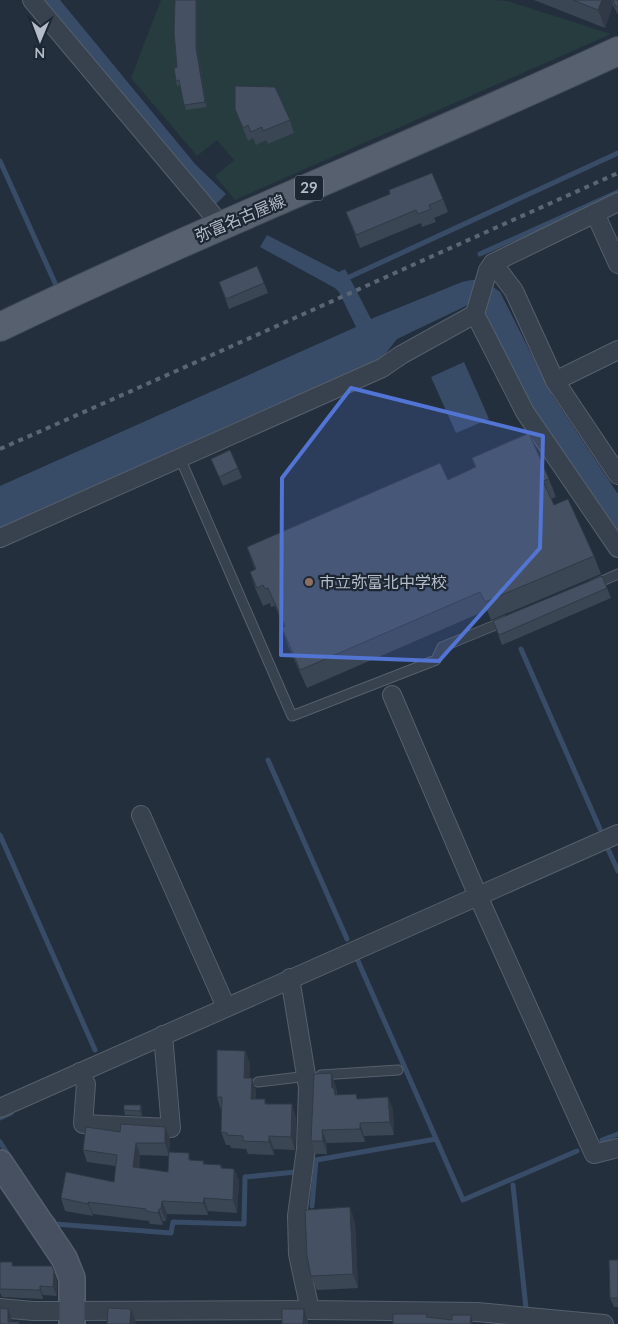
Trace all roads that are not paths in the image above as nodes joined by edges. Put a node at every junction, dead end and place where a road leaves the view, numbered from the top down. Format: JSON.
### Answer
{"nodes":[{"id":1,"x":32,"y":0,"type":"edge"},
{"id":2,"x":618,"y":51,"type":"edge"},
{"id":3,"x":618,"y":202,"type":"edge"},
{"id":4,"x":595,"y":213,"type":"junction"},
{"id":5,"x":222,"y":226,"type":"junction"},
{"id":6,"x":618,"y":264,"type":"edge"},
{"id":7,"x":490,"y":269,"type":"junction"},
{"id":8,"x":475,"y":312,"type":"junction"},
{"id":9,"x":0,"y":327,"type":"edge"},
{"id":10,"x":618,"y":350,"type":"edge"},
{"id":11,"x":555,"y":381,"type":"junction"},
{"id":12,"x":180,"y":458,"type":"junction"},
{"id":13,"x":618,"y":475,"type":"edge"},
{"id":14,"x":0,"y":538,"type":"edge"},
{"id":15,"x":618,"y":548,"type":"edge"},
{"id":16,"x":618,"y":574,"type":"edge"},
{"id":17,"x":583,"y":589,"type":"edge"},
{"id":18,"x":512,"y":618,"type":"edge"},
{"id":19,"x":388,"y":687,"type":"junction"},
{"id":20,"x":141,"y":815,"type":"dead end"},
{"id":21,"x":618,"y":834,"type":"edge"},
{"id":22,"x":478,"y":896,"type":"junction"},
{"id":23,"x":290,"y":978,"type":"junction"},
{"id":24,"x":226,"y":1007,"type":"junction"},
{"id":25,"x":163,"y":1034,"type":"junction"},
{"id":26,"x":398,"y":1070,"type":"dead end"},
{"id":27,"x":80,"y":1072,"type":"junction"},
{"id":28,"x":306,"y":1076,"type":"junction"},
{"id":29,"x":258,"y":1082,"type":"dead end"},
{"id":30,"x":0,"y":1108,"type":"edge"},
{"id":31,"x":618,"y":1148,"type":"edge"},
{"id":32,"x":0,"y":1163,"type":"edge"},
{"id":33,"x":0,"y":1308,"type":"edge"},
{"id":34,"x":310,"y":1310,"type":"junction"},
{"id":35,"x":34,"y":1317,"type":"edge"},
{"id":36,"x":73,"y":1318,"type":"edge"},
{"id":37,"x":604,"y":1324,"type":"edge"}],
"edges":[{"from":1,"to":5,"type":"street"},
{"from":2,"to":5,"type":"main road","name":"弥富名古屋線","number":"29"},
{"from":3,"to":4,"type":"street"},
{"from":4,"to":6,"type":"street"},
{"from":4,"to":7,"type":"street"},
{"from":5,"to":9,"type":"main road","name":"弥富名古屋線","number":"29"},
{"from":7,"to":8,"type":"street"},
{"from":7,"to":11,"type":"street"},
{"from":8,"to":12,"type":"street"},
{"from":8,"to":15,"type":"street"},
{"from":10,"to":11,"type":"street"},
{"from":11,"to":13,"type":"street"},
{"from":12,"to":14,"type":"street"},
{"from":12,"to":19,"type":"lane"},
{"from":16,"to":17,"type":"lane"},
{"from":18,"to":19,"type":"lane"},
{"from":19,"to":22,"type":"street"},
{"from":20,"to":24,"type":"street"},
{"from":21,"to":22,"type":"street"},
{"from":22,"to":23,"type":"street"},
{"from":22,"to":31,"type":"street"},
{"from":23,"to":24,"type":"street"},
{"from":23,"to":28,"type":"street"},
{"from":24,"to":25,"type":"street"},
{"from":25,"to":27,"type":"street"},
{"from":25,"to":27,"type":"street"},
{"from":26,"to":28,"type":"lane"},
{"from":27,"to":30,"type":"street"},
{"from":28,"to":29,"type":"lane"},
{"from":28,"to":34,"type":"street"},
{"from":32,"to":36,"type":"street"},
{"from":33,"to":35,"type":"street"},
{"from":34,"to":36,"type":"street"},
{"from":34,"to":37,"type":"street"},
{"from":35,"to":36,"type":"street"}]}
